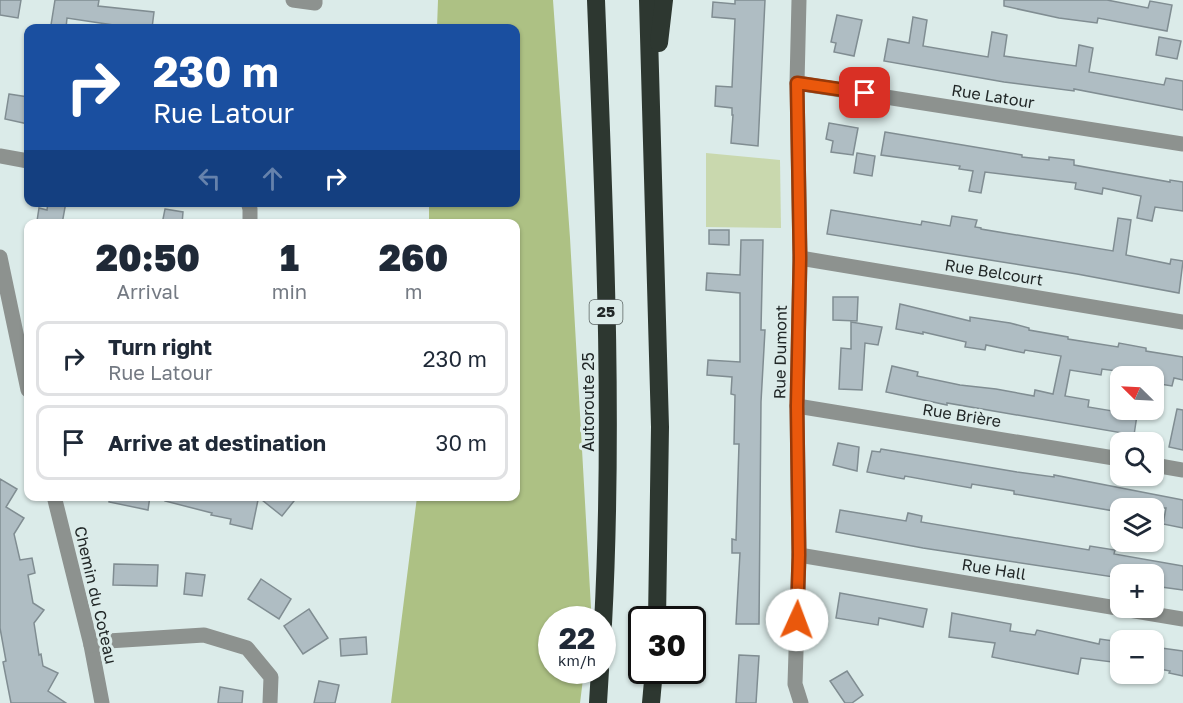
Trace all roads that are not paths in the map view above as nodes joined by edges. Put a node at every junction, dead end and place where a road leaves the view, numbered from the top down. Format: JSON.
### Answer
{"nodes":[{"id":1,"x":293,"y":0,"type":"edge"},
{"id":2,"x":596,"y":0,"type":"edge"},
{"id":3,"x":648,"y":0,"type":"edge"},
{"id":4,"x":664,"y":0,"type":"edge"},
{"id":5,"x":799,"y":0,"type":"edge"},
{"id":6,"x":315,"y":2,"type":"edge"},
{"id":7,"x":797,"y":83,"type":"junction"},
{"id":8,"x":652,"y":122,"type":"junction"},
{"id":9,"x":1183,"y":144,"type":"edge"},
{"id":10,"x":0,"y":156,"type":"edge"},
{"id":11,"x":24,"y":160,"type":"edge"},
{"id":12,"x":0,"y":257,"type":"edge"},
{"id":13,"x":800,"y":258,"type":"junction"},
{"id":14,"x":1183,"y":322,"type":"edge"},
{"id":15,"x":24,"y":371,"type":"edge"},
{"id":16,"x":797,"y":406,"type":"junction"},
{"id":17,"x":1110,"y":457,"type":"edge"},
{"id":18,"x":1164,"y":467,"type":"edge"},
{"id":19,"x":1183,"y":470,"type":"edge"},
{"id":20,"x":55,"y":501,"type":"edge"},
{"id":21,"x":799,"y":555,"type":"junction"},
{"id":22,"x":604,"y":606,"type":"edge"},
{"id":23,"x":657,"y":606,"type":"edge"},
{"id":24,"x":1183,"y":619,"type":"edge"},
{"id":25,"x":91,"y":645,"type":"junction"},
{"id":26,"x":599,"y":684,"type":"edge"},
{"id":27,"x":653,"y":684,"type":"edge"},
{"id":28,"x":102,"y":703,"type":"edge"},
{"id":29,"x":270,"y":703,"type":"edge"},
{"id":30,"x":598,"y":703,"type":"edge"},
{"id":31,"x":651,"y":703,"type":"edge"},
{"id":32,"x":801,"y":703,"type":"edge"}],
"edges":[{"from":1,"to":6,"type":"street"},
{"from":2,"to":22,"type":"highway","name":"Autoroute 25","number":"25"},
{"from":3,"to":8,"type":"highway"},
{"from":4,"to":8,"type":"highway"},
{"from":5,"to":7,"type":"street","name":"Rue Dumont"},
{"from":7,"to":9,"type":"street","name":"Rue Latour"},
{"from":7,"to":13,"type":"street","name":"Rue Dumont"},
{"from":8,"to":23,"type":"highway"},
{"from":10,"to":11,"type":"street"},
{"from":12,"to":15,"type":"street"},
{"from":13,"to":14,"type":"street","name":"Rue Belcourt"},
{"from":13,"to":16,"type":"street","name":"Rue Dumont"},
{"from":16,"to":17,"type":"street","name":"Rue Brière"},
{"from":16,"to":21,"type":"street","name":"Rue Dumont"},
{"from":18,"to":19,"type":"street"},
{"from":20,"to":25,"type":"street","name":"Chemin du Coteau"},
{"from":21,"to":24,"type":"street","name":"Rue Hall"},
{"from":21,"to":32,"type":"street","name":"Rue Dumont"},
{"from":25,"to":28,"type":"street","name":"Chemin du Coteau"},
{"from":25,"to":29,"type":"street"},
{"from":26,"to":30,"type":"highway"},
{"from":27,"to":31,"type":"highway"}]}
